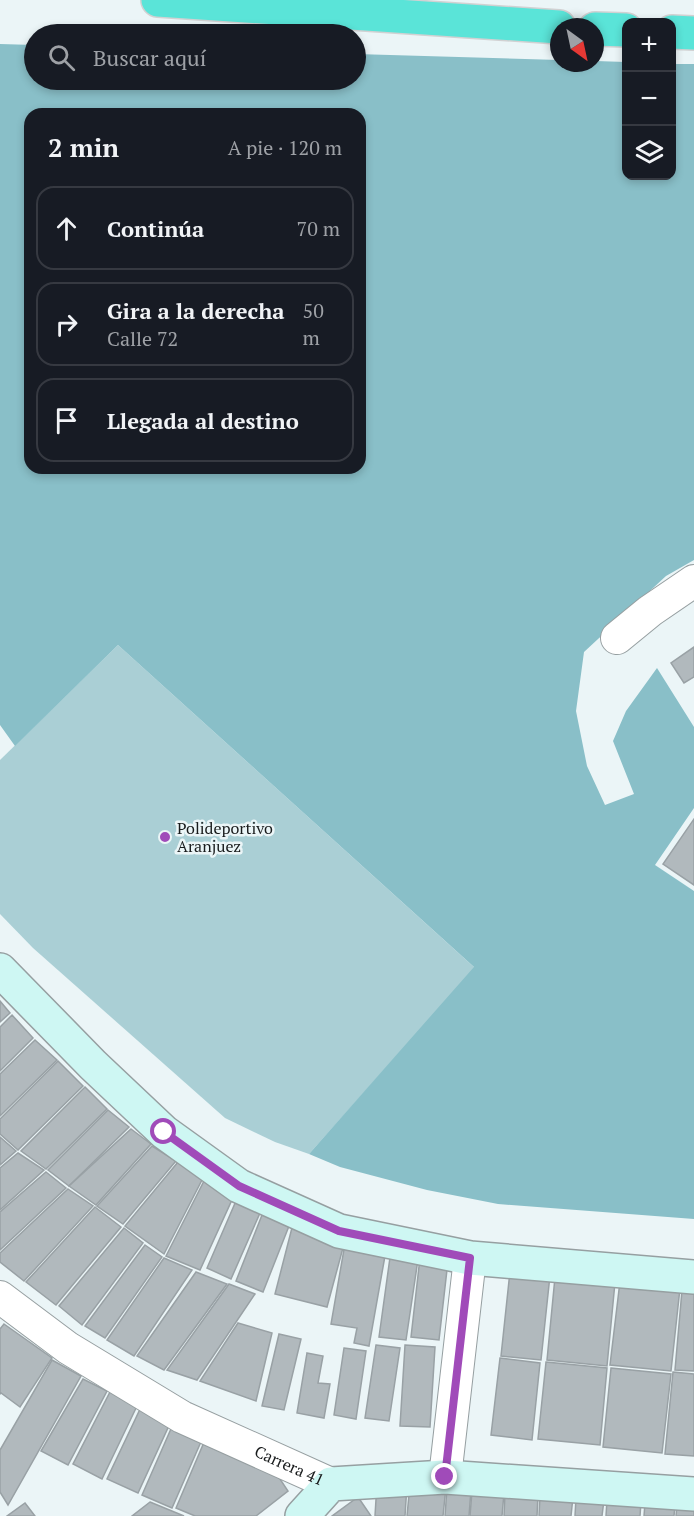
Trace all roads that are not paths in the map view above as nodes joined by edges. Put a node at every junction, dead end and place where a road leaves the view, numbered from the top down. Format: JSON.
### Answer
{"nodes":[{"id":1,"x":158,"y":0,"type":"edge"},
{"id":2,"x":550,"y":26,"type":"edge"},
{"id":3,"x":604,"y":29,"type":"edge"},
{"id":4,"x":622,"y":30,"type":"edge"},
{"id":5,"x":676,"y":32,"type":"edge"},
{"id":6,"x":694,"y":33,"type":"edge"},
{"id":7,"x":694,"y":581,"type":"edge"},
{"id":8,"x":617,"y":638,"type":"dead end"},
{"id":9,"x":0,"y":970,"type":"edge"},
{"id":10,"x":470,"y":1258,"type":"junction"},
{"id":11,"x":694,"y":1277,"type":"edge"},
{"id":12,"x":0,"y":1297,"type":"edge"},
{"id":13,"x":445,"y":1477,"type":"junction"},
{"id":14,"x":331,"y":1484,"type":"junction"},
{"id":15,"x":694,"y":1494,"type":"edge"},
{"id":16,"x":302,"y":1516,"type":"edge"}],
"edges":[{"from":1,"to":2,"type":"highway"},
{"from":3,"to":4,"type":"highway"},
{"from":5,"to":6,"type":"highway"},
{"from":7,"to":8,"type":"street"},
{"from":9,"to":10,"type":"street"},
{"from":10,"to":11,"type":"street"},
{"from":10,"to":13,"type":"street"},
{"from":12,"to":14,"type":"street","name":"Carrera 41"},
{"from":13,"to":14,"type":"street","name":"Carrera 41"},
{"from":13,"to":15,"type":"street","name":"Carrera 41"},
{"from":14,"to":16,"type":"street"}]}
